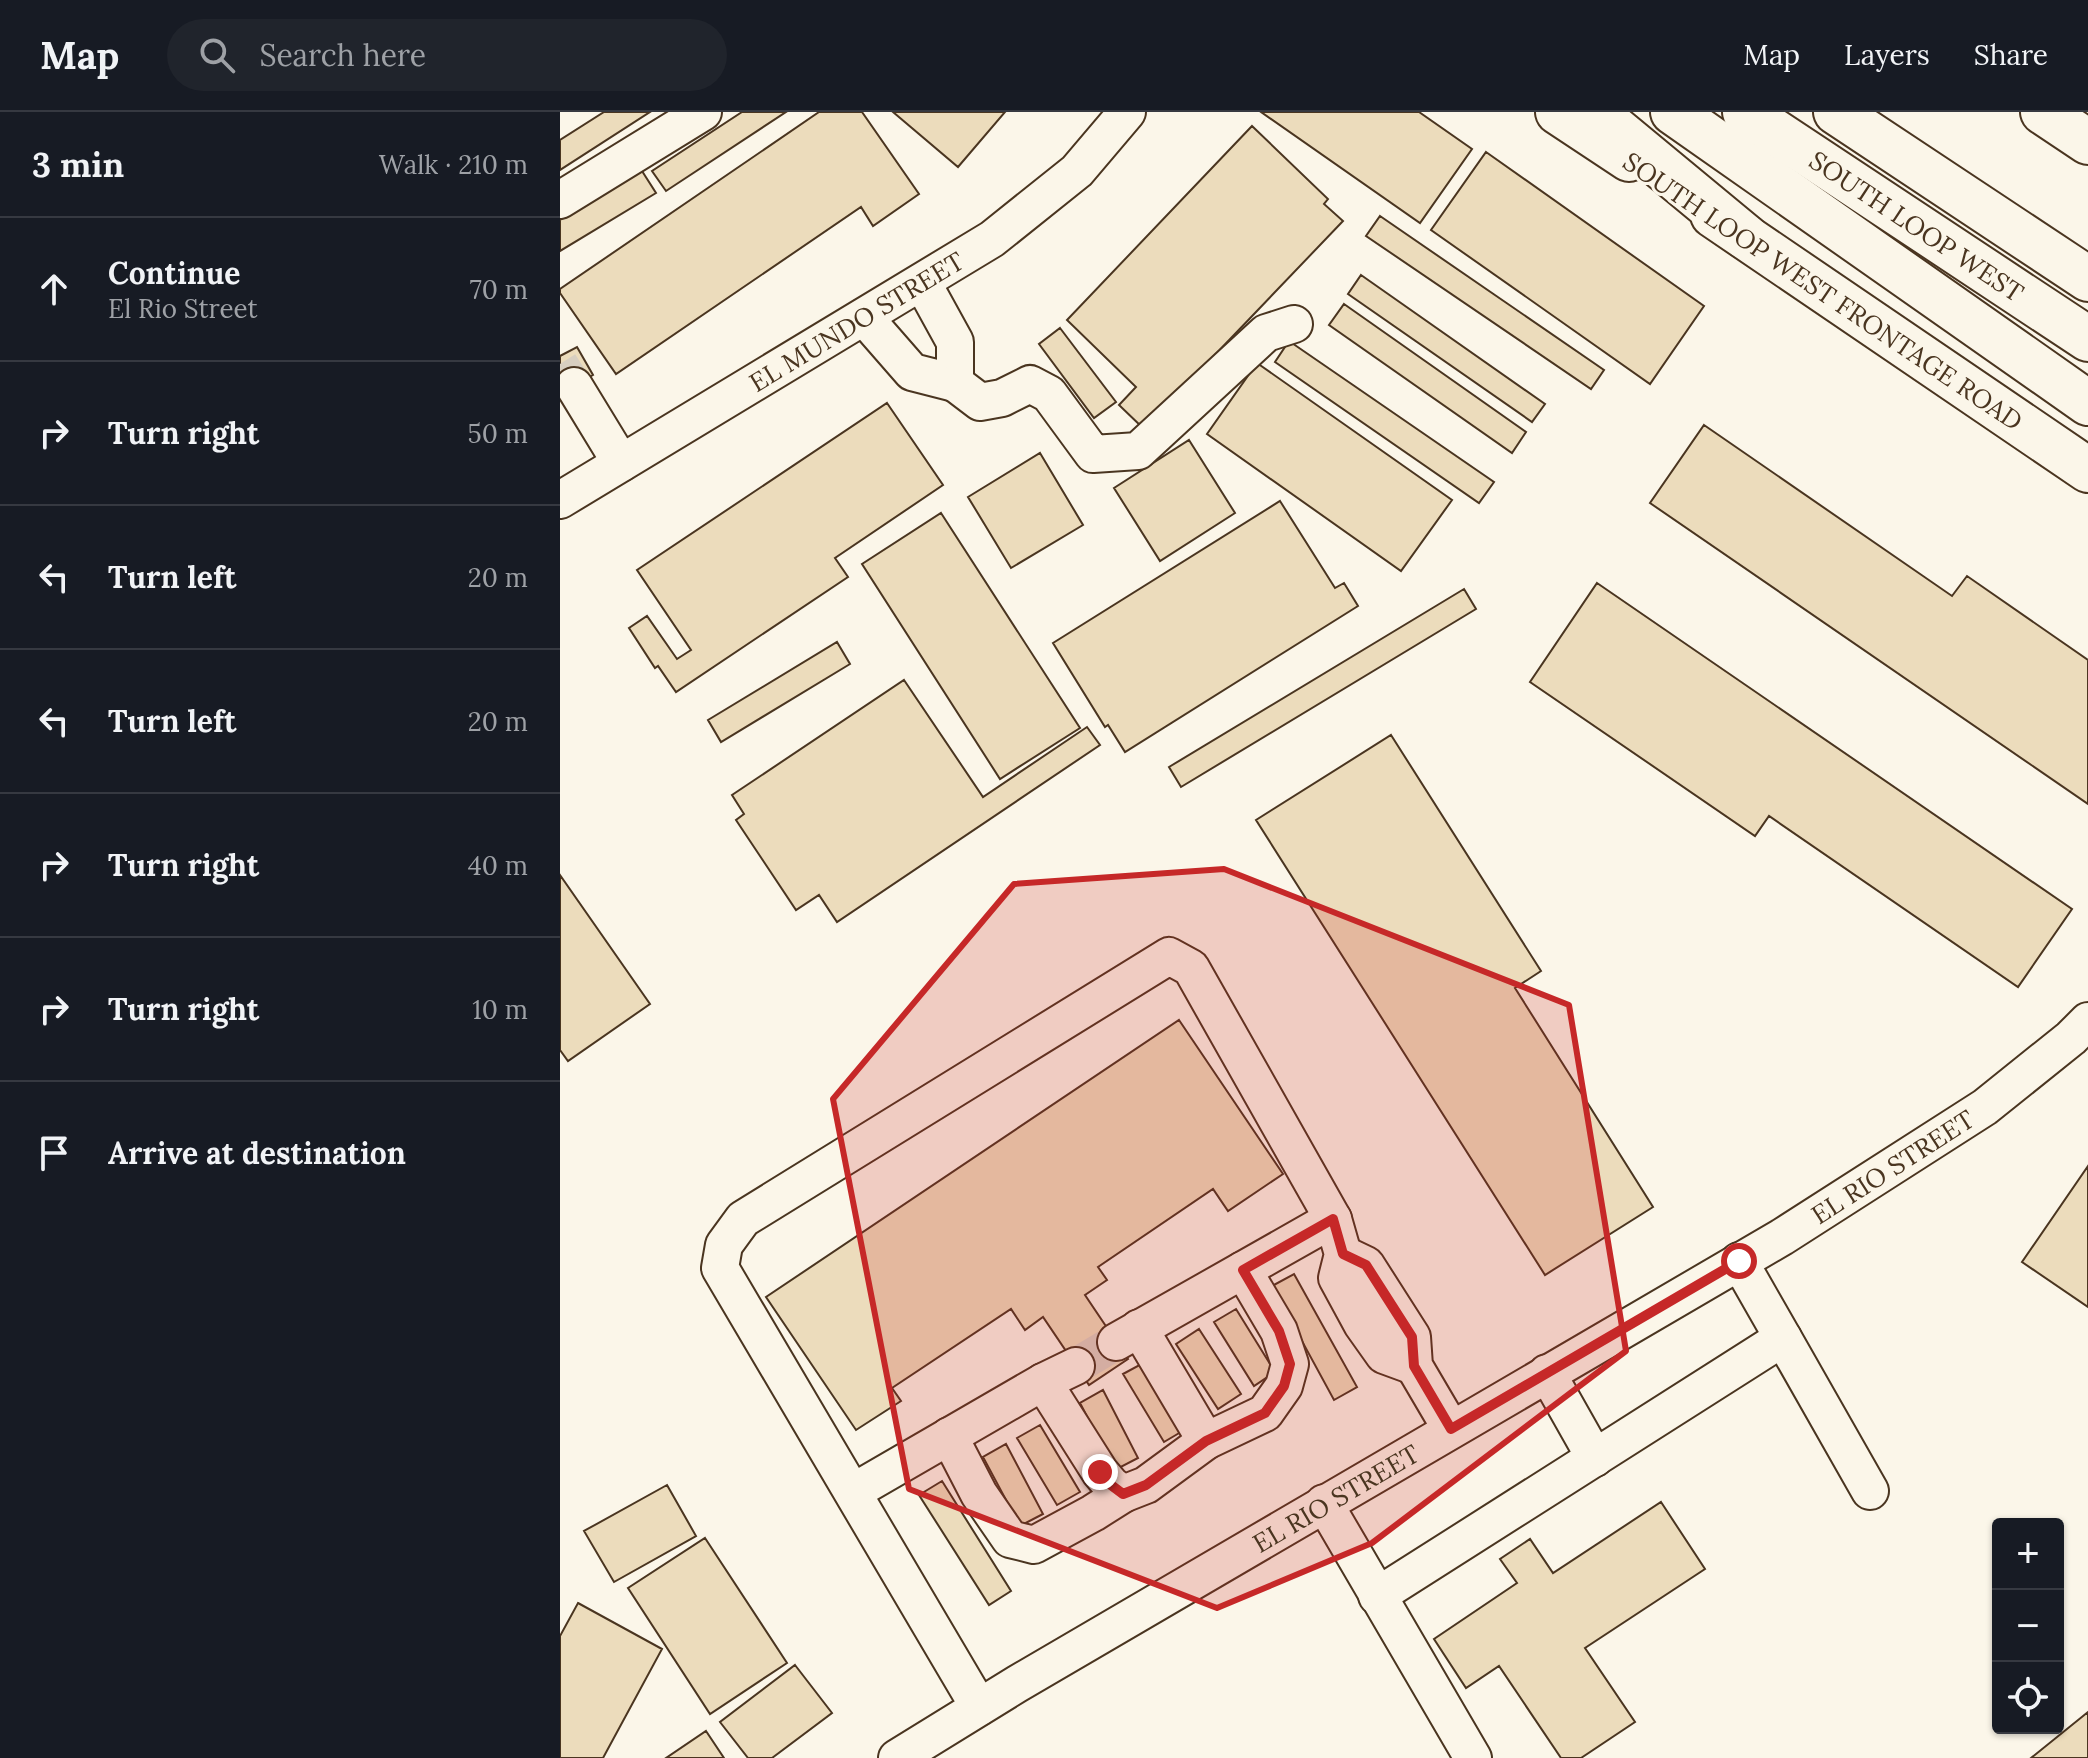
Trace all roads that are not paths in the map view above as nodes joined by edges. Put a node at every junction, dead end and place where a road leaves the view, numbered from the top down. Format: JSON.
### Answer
{"nodes":[{"id":1,"x":703,"y":112,"type":"edge"},
{"id":2,"x":1127,"y":112,"type":"edge"},
{"id":3,"x":1558,"y":112,"type":"edge"},
{"id":4,"x":1595,"y":112,"type":"edge"},
{"id":5,"x":1673,"y":112,"type":"edge"},
{"id":6,"x":1745,"y":112,"type":"edge"},
{"id":7,"x":1836,"y":112,"type":"edge"},
{"id":8,"x":2043,"y":112,"type":"edge"},
{"id":9,"x":2088,"y":142,"type":"edge"},
{"id":10,"x":560,"y":200,"type":"edge"},
{"id":11,"x":1746,"y":237,"type":"junction"},
{"id":12,"x":2086,"y":278,"type":"edge"},
{"id":13,"x":922,"y":282,"type":"junction"},
{"id":14,"x":864,"y":317,"type":"junction"},
{"id":15,"x":1294,"y":324,"type":"dead end"},
{"id":16,"x":2088,"y":339,"type":"edge"},
{"id":17,"x":955,"y":383,"type":"junction"},
{"id":18,"x":574,"y":386,"type":"tunnel mouth"},
{"id":19,"x":2088,"y":403,"type":"edge"},
{"id":20,"x":621,"y":463,"type":"junction"},
{"id":21,"x":2088,"y":470,"type":"edge"},
{"id":22,"x":565,"y":485,"type":"edge"},
{"id":23,"x":2088,"y":1021,"type":"edge"},
{"id":24,"x":1333,"y":1219,"type":"junction"},
{"id":25,"x":1739,"y":1261,"type":"junction"},
{"id":26,"x":1243,"y":1270,"type":"junction"},
{"id":27,"x":1783,"y":1338,"type":"junction"},
{"id":28,"x":1076,"y":1366,"type":"tunnel mouth"},
{"id":29,"x":1547,"y":1373,"type":"junction"},
{"id":30,"x":1043,"y":1382,"type":"junction"},
{"id":31,"x":1451,"y":1429,"type":"junction"},
{"id":32,"x":949,"y":1436,"type":"junction"},
{"id":33,"x":1206,"y":1441,"type":"junction"},
{"id":34,"x":1595,"y":1458,"type":"junction"},
{"id":35,"x":1870,"y":1491,"type":"dead end"},
{"id":36,"x":853,"y":1492,"type":"junction"},
{"id":37,"x":1123,"y":1494,"type":"junction"},
{"id":38,"x":1324,"y":1503,"type":"junction"},
{"id":39,"x":1368,"y":1581,"type":"junction"},
{"id":40,"x":979,"y":1707,"type":"junction"},
{"id":41,"x":897,"y":1758,"type":"edge"},
{"id":42,"x":1473,"y":1758,"type":"edge"}],
"edges":[{"from":1,"to":10,"type":"street"},
{"from":2,"to":13,"type":"street","name":"EL MUNDO STREET"},
{"from":3,"to":11,"type":"main road","name":"SOUTH LOOP WEST FRONTAGE ROAD"},
{"from":4,"to":11,"type":"main road"},
{"from":5,"to":19,"type":"main road"},
{"from":6,"to":16,"type":"main road","name":"SOUTH LOOP WEST"},
{"from":7,"to":12,"type":"main road"},
{"from":8,"to":9,"type":"main road"},
{"from":11,"to":21,"type":"main road","name":"SOUTH LOOP WEST FRONTAGE ROAD"},
{"from":13,"to":14,"type":"street","name":"EL MUNDO STREET"},
{"from":13,"to":17,"type":"street"},
{"from":14,"to":17,"type":"street"},
{"from":14,"to":20,"type":"street","name":"EL MUNDO STREET"},
{"from":15,"to":17,"type":"street"},
{"from":18,"to":20,"type":"street"},
{"from":20,"to":22,"type":"street","name":"EL MUNDO STREET"},
{"from":23,"to":25,"type":"street","name":"EL RIO STREET"},
{"from":24,"to":26,"type":"street"},
{"from":24,"to":31,"type":"street"},
{"from":24,"to":36,"type":"street"},
{"from":25,"to":27,"type":"street"},
{"from":25,"to":29,"type":"street","name":"EL RIO STREET"},
{"from":26,"to":33,"type":"street"},
{"from":26,"to":33,"type":"street"},
{"from":27,"to":34,"type":"street"},
{"from":27,"to":35,"type":"street"},
{"from":28,"to":30,"type":"street"},
{"from":29,"to":31,"type":"street","name":"EL RIO STREET"},
{"from":29,"to":34,"type":"street"},
{"from":30,"to":32,"type":"street"},
{"from":30,"to":37,"type":"street"},
{"from":31,"to":38,"type":"street","name":"EL RIO STREET"},
{"from":32,"to":36,"type":"street"},
{"from":32,"to":37,"type":"street"},
{"from":33,"to":37,"type":"street"},
{"from":34,"to":39,"type":"street"},
{"from":36,"to":40,"type":"street"},
{"from":38,"to":39,"type":"street"},
{"from":38,"to":40,"type":"street","name":"EL RIO STREET"},
{"from":39,"to":42,"type":"street"},
{"from":40,"to":41,"type":"street","name":"EL RIO STREET"}]}
